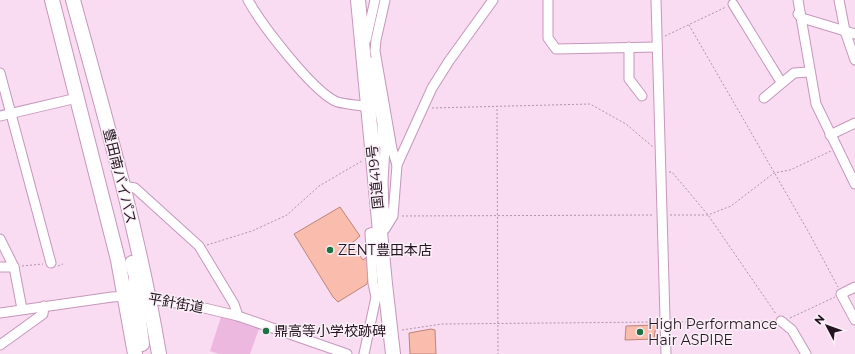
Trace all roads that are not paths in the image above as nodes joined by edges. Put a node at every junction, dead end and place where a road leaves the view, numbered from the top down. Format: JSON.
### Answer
{"nodes":[{"id":1,"x":52,"y":0,"type":"edge"},
{"id":2,"x":64,"y":0,"type":"edge"},
{"id":3,"x":74,"y":0,"type":"edge"},
{"id":4,"x":248,"y":0,"type":"edge"},
{"id":5,"x":358,"y":0,"type":"edge"},
{"id":6,"x":375,"y":0,"type":"edge"},
{"id":7,"x":385,"y":0,"type":"edge"},
{"id":8,"x":493,"y":0,"type":"edge"},
{"id":9,"x":548,"y":0,"type":"edge"},
{"id":10,"x":656,"y":0,"type":"edge"},
{"id":11,"x":792,"y":0,"type":"edge"},
{"id":12,"x":798,"y":0,"type":"edge"},
{"id":13,"x":839,"y":0,"type":"edge"},
{"id":14,"x":733,"y":4,"type":"road end"},
{"id":15,"x":802,"y":18,"type":"junction"},
{"id":16,"x":845,"y":31,"type":"junction"},
{"id":17,"x":855,"y":34,"type":"edge"},
{"id":18,"x":62,"y":41,"type":"junction"},
{"id":19,"x":657,"y":43,"type":"junction"},
{"id":20,"x":629,"y":47,"type":"junction"},
{"id":21,"x":855,"y":60,"type":"edge"},
{"id":22,"x":809,"y":72,"type":"junction"},
{"id":23,"x":0,"y":73,"type":"edge"},
{"id":24,"x":781,"y":82,"type":"junction"},
{"id":25,"x":642,"y":96,"type":"dead end"},
{"id":26,"x":77,"y":98,"type":"junction"},
{"id":27,"x":764,"y":98,"type":"dead end"},
{"id":28,"x":368,"y":107,"type":"junction"},
{"id":29,"x":10,"y":113,"type":"junction"},
{"id":30,"x":0,"y":116,"type":"edge"},
{"id":31,"x":855,"y":123,"type":"edge"},
{"id":32,"x":830,"y":135,"type":"junction"},
{"id":33,"x":397,"y":165,"type":"junction"},
{"id":34,"x":121,"y":179,"type":"junction"},
{"id":35,"x":855,"y":184,"type":"edge"},
{"id":36,"x":392,"y":217,"type":"junction"},
{"id":37,"x":380,"y":229,"type":"junction"},
{"id":38,"x":0,"y":238,"type":"edge"},
{"id":39,"x":51,"y":263,"type":"road end"},
{"id":40,"x":14,"y":266,"type":"junction"},
{"id":41,"x":0,"y":268,"type":"edge"},
{"id":42,"x":379,"y":284,"type":"junction"},
{"id":43,"x":855,"y":286,"type":"edge"},
{"id":44,"x":130,"y":296,"type":"junction"},
{"id":45,"x":150,"y":299,"type":"junction"},
{"id":46,"x":44,"y":306,"type":"junction"},
{"id":47,"x":22,"y":309,"type":"junction"},
{"id":48,"x":0,"y":313,"type":"edge"},
{"id":49,"x":238,"y":316,"type":"junction"},
{"id":50,"x":855,"y":320,"type":"edge"},
{"id":51,"x":781,"y":321,"type":"road end"},
{"id":52,"x":0,"y":345,"type":"edge"},
{"id":53,"x":158,"y":350,"type":"edge"},
{"id":54,"x":135,"y":354,"type":"edge"},
{"id":55,"x":144,"y":354,"type":"edge"},
{"id":56,"x":347,"y":354,"type":"edge"},
{"id":57,"x":364,"y":354,"type":"edge"},
{"id":58,"x":393,"y":354,"type":"edge"},
{"id":59,"x":666,"y":354,"type":"edge"},
{"id":60,"x":806,"y":354,"type":"edge"}],
"edges":[{"from":1,"to":18,"type":"highway","name":"豊田南バイパス"},
{"from":2,"to":18,"type":"highway"},
{"from":3,"to":34,"type":"highway","name":"豊田南バイパス"},
{"from":4,"to":28,"type":"street"},
{"from":5,"to":28,"type":"highway","name":"国道419号"},
{"from":6,"to":36,"type":"street"},
{"from":7,"to":33,"type":"street"},
{"from":8,"to":33,"type":"street"},
{"from":9,"to":20,"type":"street"},
{"from":10,"to":19,"type":"street"},
{"from":11,"to":15,"type":"street"},
{"from":12,"to":15,"type":"street"},
{"from":13,"to":16,"type":"street"},
{"from":14,"to":24,"type":"street"},
{"from":15,"to":16,"type":"street"},
{"from":15,"to":22,"type":"street"},
{"from":16,"to":17,"type":"street"},
{"from":16,"to":21,"type":"street"},
{"from":18,"to":26,"type":"highway","name":"豊田南バイパス"},
{"from":19,"to":20,"type":"street"},
{"from":19,"to":59,"type":"street"},
{"from":20,"to":25,"type":"street"},
{"from":22,"to":24,"type":"street"},
{"from":22,"to":32,"type":"street"},
{"from":23,"to":29,"type":"street"},
{"from":24,"to":27,"type":"street"},
{"from":26,"to":29,"type":"street"},
{"from":26,"to":44,"type":"highway","name":"豊田南バイパス"},
{"from":28,"to":37,"type":"highway","name":"国道419号"},
{"from":29,"to":30,"type":"street"},
{"from":29,"to":39,"type":"street"},
{"from":31,"to":32,"type":"street"},
{"from":32,"to":35,"type":"street"},
{"from":33,"to":36,"type":"street"},
{"from":34,"to":44,"type":"highway"},
{"from":34,"to":45,"type":"highway","name":"豊田南バイパス"},
{"from":34,"to":49,"type":"street"},
{"from":36,"to":37,"type":"street"},
{"from":37,"to":42,"type":"highway","name":"国道419号"},
{"from":38,"to":40,"type":"street"},
{"from":40,"to":41,"type":"street"},
{"from":40,"to":47,"type":"street"},
{"from":42,"to":57,"type":"street"},
{"from":42,"to":58,"type":"highway","name":"国道419号"},
{"from":43,"to":50,"type":"street"},
{"from":44,"to":45,"type":"street","name":"平針街道"},
{"from":44,"to":46,"type":"street","name":"平針街道"},
{"from":44,"to":54,"type":"highway","name":"豊田南バイパス"},
{"from":44,"to":55,"type":"highway"},
{"from":45,"to":49,"type":"street","name":"平針街道"},
{"from":45,"to":53,"type":"highway","name":"豊田南バイパス"},
{"from":46,"to":47,"type":"street","name":"平針街道"},
{"from":46,"to":52,"type":"street"},
{"from":47,"to":48,"type":"street","name":"平針街道"},
{"from":49,"to":56,"type":"street","name":"平針街道"},
{"from":51,"to":60,"type":"street"}]}
